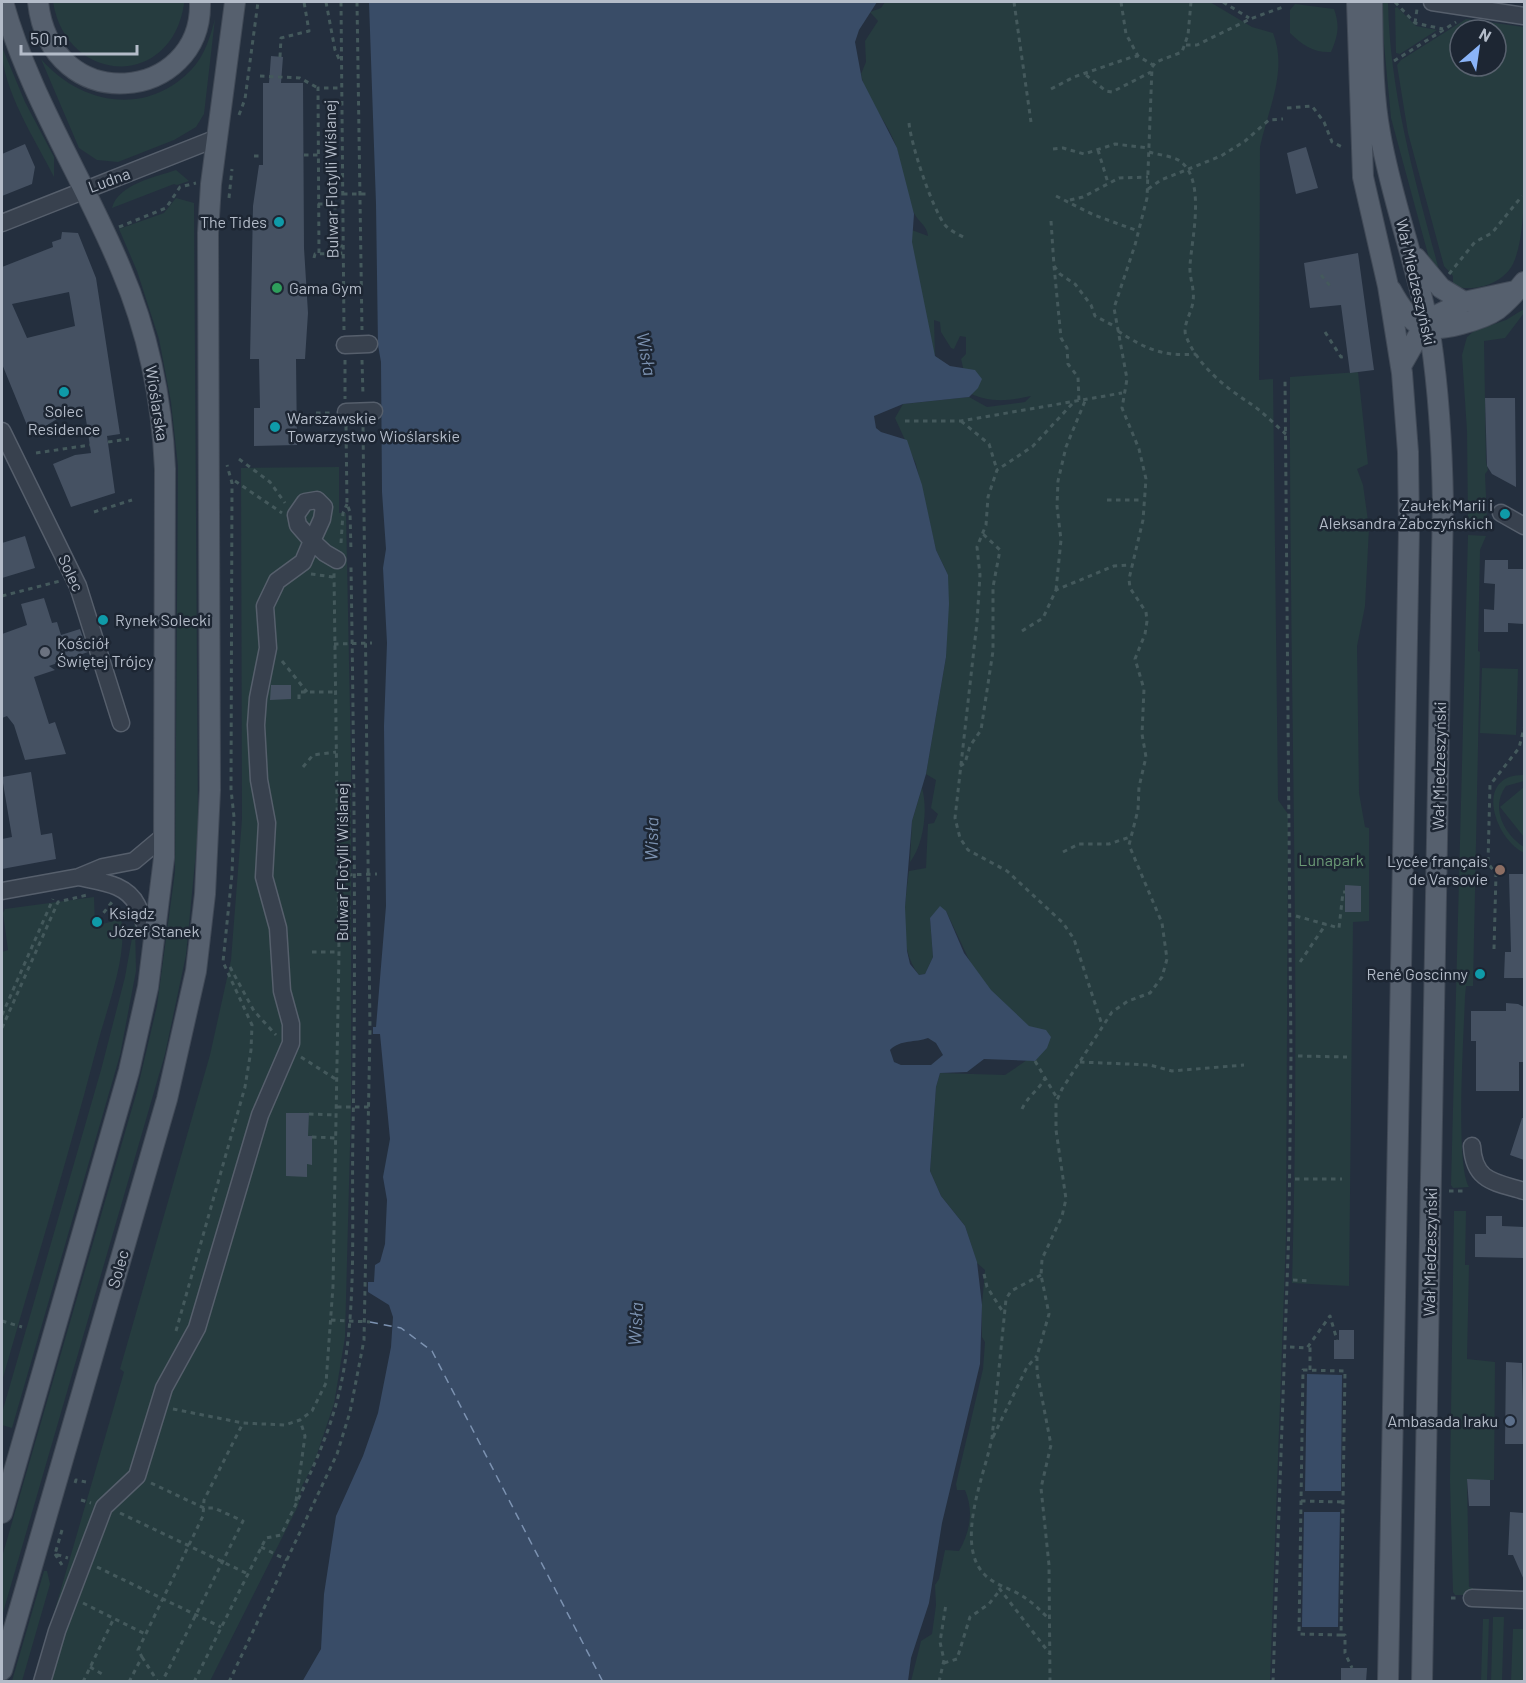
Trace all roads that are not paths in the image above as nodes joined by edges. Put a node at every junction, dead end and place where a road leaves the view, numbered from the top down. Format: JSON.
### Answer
{"nodes":[{"id":1,"x":3,"y":2,"type":"edge"},
{"id":2,"x":38,"y":2,"type":"edge"},
{"id":3,"x":235,"y":2,"type":"edge"},
{"id":4,"x":1358,"y":2,"type":"edge"},
{"id":5,"x":1372,"y":2,"type":"edge"},
{"id":6,"x":1432,"y":2,"type":"edge"},
{"id":7,"x":200,"y":8,"type":"edge"},
{"id":8,"x":1524,"y":16,"type":"edge"},
{"id":9,"x":216,"y":138,"type":"junction"},
{"id":10,"x":84,"y":190,"type":"junction"},
{"id":11,"x":2,"y":223,"type":"edge"},
{"id":12,"x":1410,"y":250,"type":"junction"},
{"id":13,"x":1388,"y":286,"type":"junction"},
{"id":14,"x":1521,"y":286,"type":"edge"},
{"id":15,"x":1473,"y":307,"type":"junction"},
{"id":16,"x":1426,"y":325,"type":"junction"},
{"id":17,"x":1454,"y":325,"type":"junction"},
{"id":18,"x":365,"y":344,"type":"road end"},
{"id":19,"x":345,"y":345,"type":"road end"},
{"id":20,"x":1434,"y":363,"type":"junction"},
{"id":21,"x":1401,"y":366,"type":"junction"},
{"id":22,"x":340,"y":412,"type":"road end"},
{"id":23,"x":368,"y":412,"type":"road end"},
{"id":24,"x":2,"y":430,"type":"edge"},
{"id":25,"x":1501,"y":513,"type":"dead end"},
{"id":26,"x":1524,"y":526,"type":"edge"},
{"id":27,"x":312,"y":541,"type":"junction"},
{"id":28,"x":337,"y":560,"type":"road end"},
{"id":29,"x":121,"y":723,"type":"dead end"},
{"id":30,"x":165,"y":835,"type":"junction"},
{"id":31,"x":79,"y":877,"type":"junction"},
{"id":32,"x":2,"y":891,"type":"edge"},
{"id":33,"x":155,"y":937,"type":"junction"},
{"id":34,"x":1472,"y":1146,"type":"dead end"},
{"id":35,"x":1524,"y":1191,"type":"edge"},
{"id":36,"x":2,"y":1513,"type":"edge"},
{"id":37,"x":1472,"y":1598,"type":"dead end"},
{"id":38,"x":1524,"y":1600,"type":"edge"},
{"id":39,"x":2,"y":1670,"type":"edge"},
{"id":40,"x":42,"y":1682,"type":"edge"},
{"id":41,"x":1388,"y":1682,"type":"edge"},
{"id":42,"x":1422,"y":1682,"type":"edge"}],
"edges":[{"from":1,"to":10,"type":"main road","name":"Wioślarska"},
{"from":2,"to":7,"type":"main road"},
{"from":3,"to":9,"type":"main road"},
{"from":4,"to":13,"type":"main road","name":"Wał Miedzeszyński"},
{"from":5,"to":12,"type":"main road","name":"Wał Miedzeszyński"},
{"from":6,"to":8,"type":"street"},
{"from":9,"to":10,"type":"street","name":"Ludna"},
{"from":9,"to":39,"type":"main road","name":"Solec"},
{"from":10,"to":11,"type":"street","name":"Ludna"},
{"from":10,"to":30,"type":"main road","name":"Wioślarska"},
{"from":12,"to":15,"type":"main road"},
{"from":12,"to":16,"type":"main road","name":"Wał Miedzeszyński"},
{"from":13,"to":16,"type":"main road"},
{"from":13,"to":21,"type":"main road","name":"Wał Miedzeszyński"},
{"from":14,"to":15,"type":"main road"},
{"from":15,"to":16,"type":"main road"},
{"from":15,"to":17,"type":"main road"},
{"from":16,"to":17,"type":"main road"},
{"from":16,"to":20,"type":"main road","name":"Wał Miedzeszyński"},
{"from":16,"to":21,"type":"main road"},
{"from":17,"to":20,"type":"main road"},
{"from":18,"to":19,"type":"street"},
{"from":20,"to":42,"type":"main road","name":"Wał Miedzeszyński"},
{"from":21,"to":41,"type":"main road","name":"Wał Miedzeszyński"},
{"from":22,"to":23,"type":"street"},
{"from":24,"to":29,"type":"street","name":"Solec"},
{"from":25,"to":26,"type":"street"},
{"from":27,"to":27,"type":"street"},
{"from":27,"to":28,"type":"street"},
{"from":27,"to":40,"type":"street"},
{"from":30,"to":31,"type":"street"},
{"from":30,"to":33,"type":"main road"},
{"from":31,"to":32,"type":"street"},
{"from":31,"to":33,"type":"street"},
{"from":33,"to":36,"type":"main road"},
{"from":34,"to":35,"type":"street"},
{"from":37,"to":38,"type":"street"}]}
